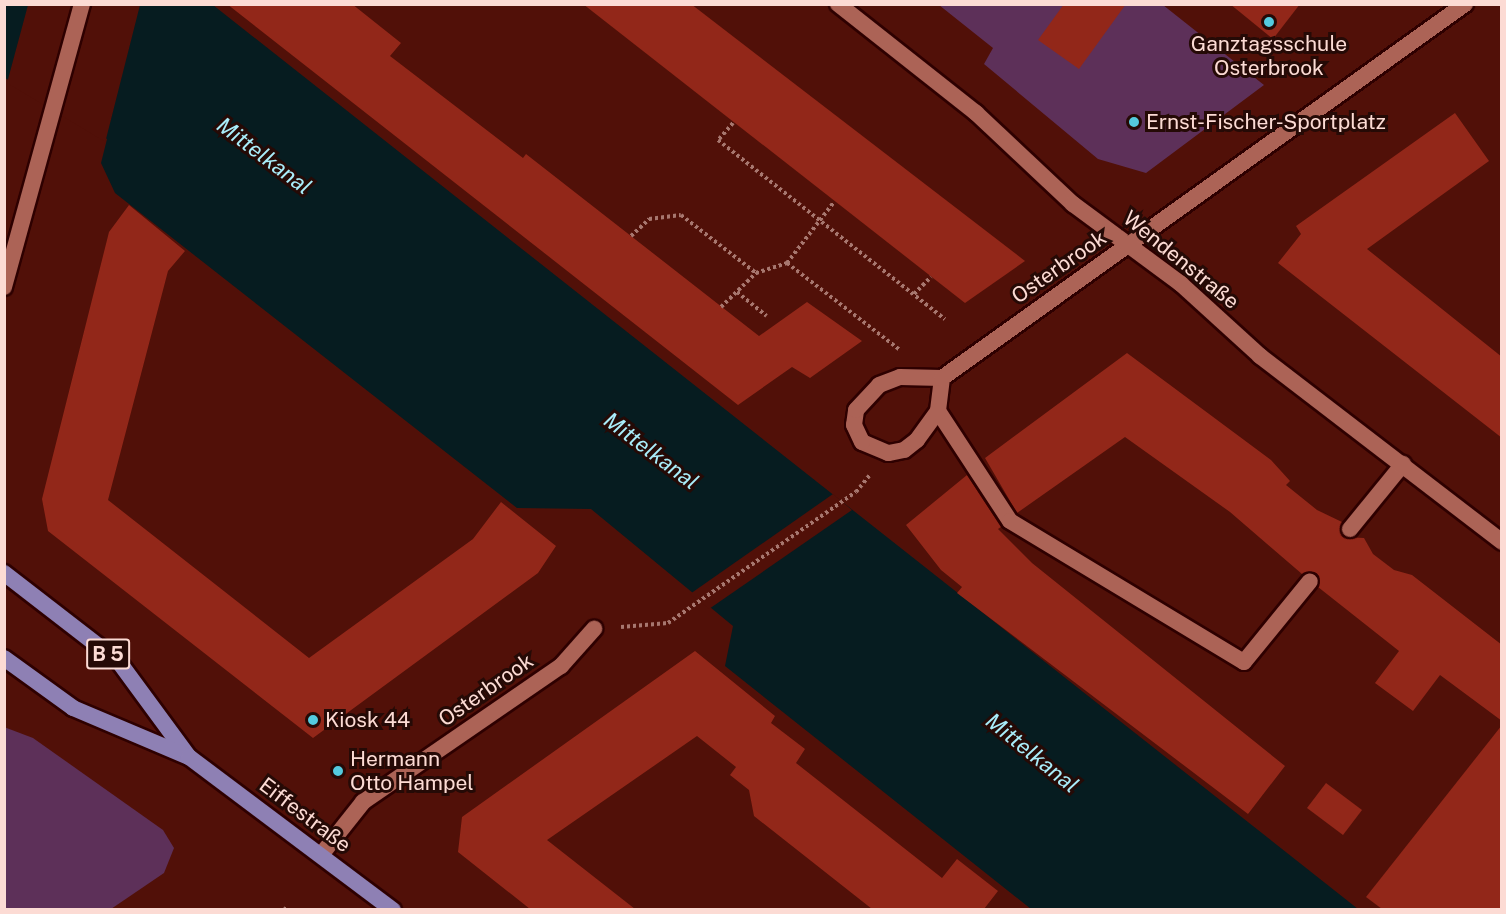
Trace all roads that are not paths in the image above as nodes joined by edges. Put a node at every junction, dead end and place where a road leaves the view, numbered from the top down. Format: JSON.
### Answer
{"nodes":[{"id":1,"x":82,"y":4,"type":"edge"},
{"id":2,"x":838,"y":4,"type":"edge"},
{"id":3,"x":1465,"y":4,"type":"edge"},
{"id":4,"x":1129,"y":245,"type":"junction"},
{"id":5,"x":4,"y":287,"type":"edge"},
{"id":6,"x":942,"y":378,"type":"junction"},
{"id":7,"x":938,"y":411,"type":"junction"},
{"id":8,"x":1403,"y":464,"type":"junction"},
{"id":9,"x":1350,"y":529,"type":"dead end"},
{"id":10,"x":1500,"y":539,"type":"edge"},
{"id":11,"x":4,"y":573,"type":"edge"},
{"id":12,"x":1310,"y":581,"type":"dead end"},
{"id":13,"x":594,"y":629,"type":"road end"},
{"id":14,"x":4,"y":658,"type":"edge"},
{"id":15,"x":189,"y":757,"type":"junction"},
{"id":16,"x":321,"y":855,"type":"junction"},
{"id":17,"x":393,"y":909,"type":"edge"}],
"edges":[{"from":1,"to":5,"type":"street"},
{"from":2,"to":4,"type":"street","name":"Wendenstraße"},
{"from":3,"to":4,"type":"street","name":"Osterbrook"},
{"from":4,"to":6,"type":"street","name":"Osterbrook"},
{"from":4,"to":8,"type":"street","name":"Wendenstraße"},
{"from":6,"to":7,"type":"street"},
{"from":6,"to":7,"type":"street"},
{"from":7,"to":12,"type":"street"},
{"from":8,"to":9,"type":"street"},
{"from":8,"to":10,"type":"street","name":"Wendenstraße"},
{"from":11,"to":15,"type":"main road","name":"Eiffestraße","number":"B 5"},
{"from":13,"to":16,"type":"street","name":"Osterbrook"},
{"from":14,"to":15,"type":"main road","name":"Eiffestraße","number":"B 5"},
{"from":15,"to":16,"type":"main road","name":"Eiffestraße","number":"B 5"},
{"from":16,"to":17,"type":"main road","name":"Eiffestraße","number":"B 5"}]}
